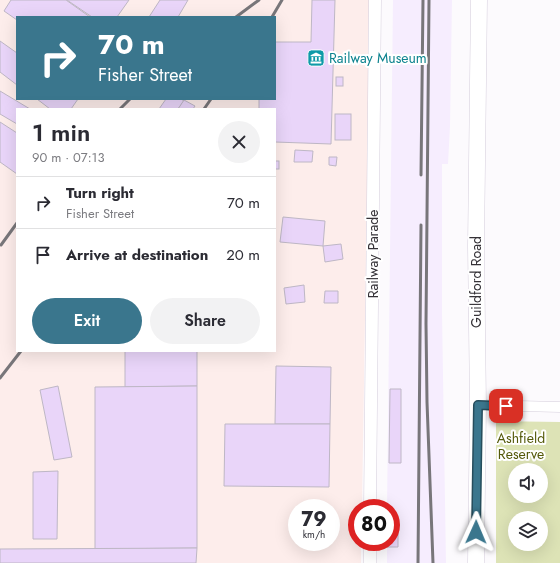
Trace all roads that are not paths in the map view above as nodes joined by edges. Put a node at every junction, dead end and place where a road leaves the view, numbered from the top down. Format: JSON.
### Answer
{"nodes":[{"id":1,"x":375,"y":0,"type":"edge"},
{"id":2,"x":478,"y":0,"type":"edge"},
{"id":3,"x":478,"y":405,"type":"junction"},
{"id":4,"x":560,"y":407,"type":"edge"},
{"id":5,"x":370,"y":499,"type":"edge"},
{"id":6,"x":370,"y":551,"type":"edge"},
{"id":7,"x":370,"y":563,"type":"edge"},
{"id":8,"x":476,"y":563,"type":"edge"}],
"edges":[{"from":1,"to":5,"type":"street","name":"Railway Parade"},
{"from":2,"to":3,"type":"highway","name":"Guildford Road"},
{"from":3,"to":4,"type":"street"},
{"from":3,"to":8,"type":"highway","name":"Guildford Road"},
{"from":6,"to":7,"type":"street"}]}
